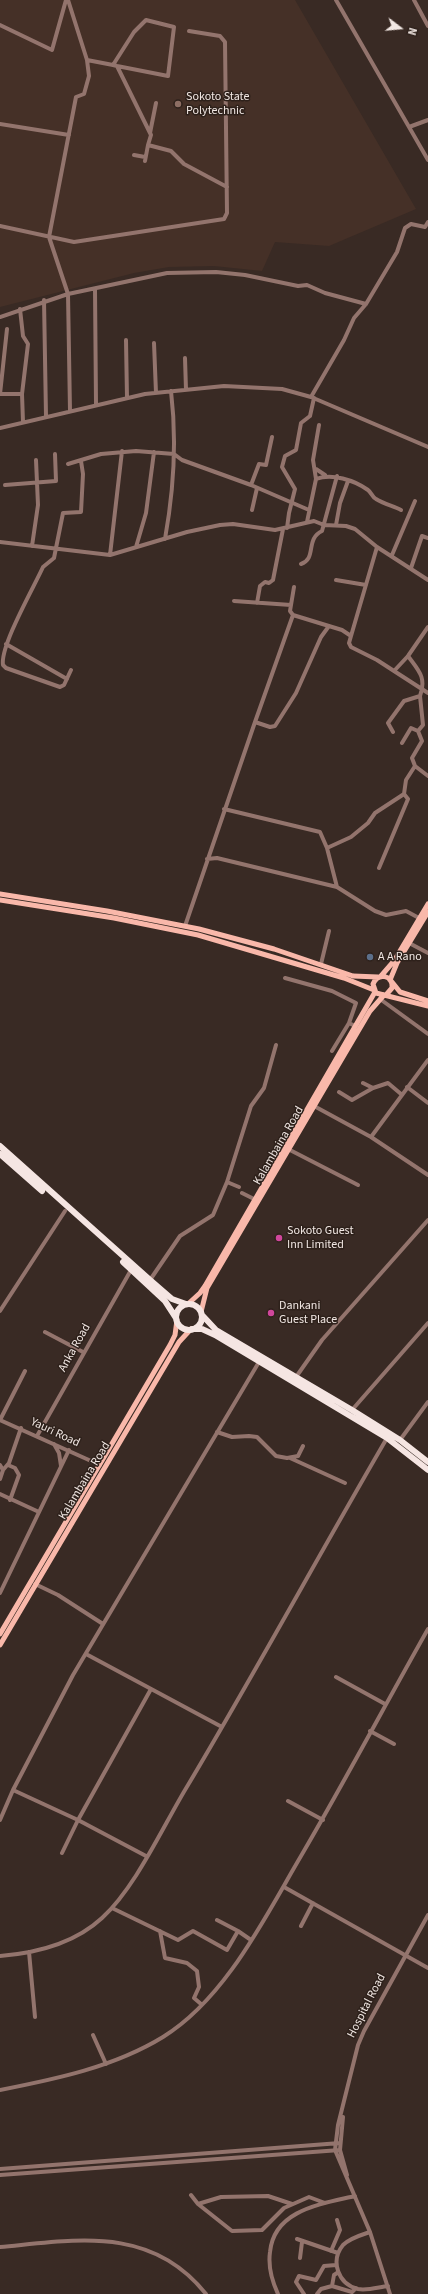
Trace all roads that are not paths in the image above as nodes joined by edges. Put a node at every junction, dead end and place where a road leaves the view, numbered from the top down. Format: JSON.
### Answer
{"nodes":[{"id":1,"x":67,"y":0,"type":"edge"},
{"id":2,"x":336,"y":0,"type":"edge"},
{"id":3,"x":414,"y":0,"type":"edge"},
{"id":4,"x":426,"y":18,"type":"edge"},
{"id":5,"x":0,"y":25,"type":"edge"},
{"id":6,"x":428,"y":26,"type":"edge"},
{"id":7,"x":189,"y":31,"type":"dead end"},
{"id":8,"x":87,"y":60,"type":"junction"},
{"id":9,"x":115,"y":66,"type":"junction"},
{"id":10,"x":156,"y":103,"type":"dead end"},
{"id":11,"x":428,"y":120,"type":"edge"},
{"id":12,"x":0,"y":124,"type":"edge"},
{"id":13,"x":409,"y":127,"type":"junction"},
{"id":14,"x":150,"y":133,"type":"junction"},
{"id":15,"x":69,"y":135,"type":"junction"},
{"id":16,"x":148,"y":145,"type":"junction"},
{"id":17,"x":134,"y":155,"type":"dead end"},
{"id":18,"x":428,"y":160,"type":"edge"},
{"id":19,"x":227,"y":187,"type":"junction"},
{"id":20,"x":428,"y":222,"type":"edge"},
{"id":21,"x":0,"y":226,"type":"edge"},
{"id":22,"x":49,"y":237,"type":"junction"},
{"id":23,"x":95,"y":289,"type":"junction"},
{"id":24,"x":68,"y":294,"type":"junction"},
{"id":25,"x":44,"y":300,"type":"junction"},
{"id":26,"x":366,"y":304,"type":"junction"},
{"id":27,"x":20,"y":309,"type":"junction"},
{"id":28,"x":0,"y":317,"type":"edge"},
{"id":29,"x":6,"y":330,"type":"dead end"},
{"id":30,"x":126,"y":340,"type":"dead end"},
{"id":31,"x":154,"y":343,"type":"dead end"},
{"id":32,"x":185,"y":358,"type":"dead end"},
{"id":33,"x":186,"y":390,"type":"junction"},
{"id":34,"x":171,"y":391,"type":"junction"},
{"id":35,"x":156,"y":393,"type":"junction"},
{"id":36,"x":22,"y":394,"type":"junction"},
{"id":37,"x":313,"y":397,"type":"junction"},
{"id":38,"x":127,"y":398,"type":"junction"},
{"id":39,"x":96,"y":404,"type":"junction"},
{"id":40,"x":70,"y":411,"type":"junction"},
{"id":41,"x":46,"y":416,"type":"junction"},
{"id":42,"x":23,"y":422,"type":"junction"},
{"id":43,"x":319,"y":425,"type":"dead end"},
{"id":44,"x":0,"y":428,"type":"edge"},
{"id":45,"x":272,"y":437,"type":"dead end"},
{"id":46,"x":428,"y":447,"type":"edge"},
{"id":47,"x":122,"y":451,"type":"junction"},
{"id":48,"x":154,"y":452,"type":"junction"},
{"id":49,"x":55,"y":454,"type":"dead end"},
{"id":50,"x":174,"y":454,"type":"junction"},
{"id":51,"x":36,"y":460,"type":"dead end"},
{"id":52,"x":81,"y":461,"type":"junction"},
{"id":53,"x":68,"y":464,"type":"dead end"},
{"id":54,"x":316,"y":469,"type":"junction"},
{"id":55,"x":325,"y":475,"type":"junction"},
{"id":56,"x":337,"y":476,"type":"junction"},
{"id":57,"x":316,"y":479,"type":"junction"},
{"id":58,"x":348,"y":481,"type":"junction"},
{"id":59,"x":37,"y":482,"type":"junction"},
{"id":60,"x":5,"y":485,"type":"dead end"},
{"id":61,"x":251,"y":485,"type":"junction"},
{"id":62,"x":257,"y":488,"type":"junction"},
{"id":63,"x":416,"y":501,"type":"dead end"},
{"id":64,"x":291,"y":502,"type":"junction"},
{"id":65,"x":252,"y":510,"type":"dead end"},
{"id":66,"x":309,"y":510,"type":"junction"},
{"id":67,"x":401,"y":510,"type":"dead end"},
{"id":68,"x":307,"y":522,"type":"junction"},
{"id":69,"x":324,"y":525,"type":"junction"},
{"id":70,"x":336,"y":525,"type":"junction"},
{"id":71,"x":285,"y":529,"type":"junction"},
{"id":72,"x":428,"y":538,"type":"edge"},
{"id":73,"x":165,"y":539,"type":"junction"},
{"id":74,"x":0,"y":542,"type":"edge"},
{"id":75,"x":32,"y":546,"type":"junction"},
{"id":76,"x":136,"y":547,"type":"junction"},
{"id":77,"x":377,"y":547,"type":"junction"},
{"id":78,"x":57,"y":550,"type":"junction"},
{"id":79,"x":110,"y":555,"type":"junction"},
{"id":80,"x":392,"y":556,"type":"junction"},
{"id":81,"x":301,"y":564,"type":"dead end"},
{"id":82,"x":411,"y":568,"type":"junction"},
{"id":83,"x":336,"y":580,"type":"dead end"},
{"id":84,"x":428,"y":580,"type":"edge"},
{"id":85,"x":366,"y":585,"type":"junction"},
{"id":86,"x":294,"y":587,"type":"dead end"},
{"id":87,"x":234,"y":601,"type":"dead end"},
{"id":88,"x":257,"y":603,"type":"junction"},
{"id":89,"x":291,"y":605,"type":"junction"},
{"id":90,"x":293,"y":615,"type":"junction"},
{"id":91,"x":323,"y":625,"type":"junction"},
{"id":92,"x":329,"y":626,"type":"junction"},
{"id":93,"x":428,"y":627,"type":"edge"},
{"id":94,"x":324,"y":632,"type":"junction"},
{"id":95,"x":351,"y":636,"type":"junction"},
{"id":96,"x":6,"y":644,"type":"junction"},
{"id":97,"x":408,"y":656,"type":"junction"},
{"id":98,"x":71,"y":670,"type":"dead end"},
{"id":99,"x":394,"y":671,"type":"junction"},
{"id":100,"x":67,"y":679,"type":"junction"},
{"id":101,"x":423,"y":690,"type":"junction"},
{"id":102,"x":428,"y":693,"type":"edge"},
{"id":103,"x":420,"y":696,"type":"junction"},
{"id":104,"x":255,"y":722,"type":"junction"},
{"id":105,"x":418,"y":731,"type":"junction"},
{"id":106,"x":393,"y":732,"type":"dead end"},
{"id":107,"x":402,"y":743,"type":"dead end"},
{"id":108,"x":415,"y":766,"type":"junction"},
{"id":109,"x":428,"y":776,"type":"edge"},
{"id":110,"x":404,"y":794,"type":"junction"},
{"id":111,"x":224,"y":809,"type":"junction"},
{"id":112,"x":327,"y":848,"type":"junction"},
{"id":113,"x":209,"y":851,"type":"junction"},
{"id":114,"x":217,"y":858,"type":"junction"},
{"id":115,"x":207,"y":859,"type":"junction"},
{"id":116,"x":379,"y":868,"type":"dead end"},
{"id":117,"x":337,"y":888,"type":"junction"},
{"id":118,"x":0,"y":894,"type":"edge"},
{"id":119,"x":0,"y":900,"type":"edge"},
{"id":120,"x":428,"y":904,"type":"edge"},
{"id":121,"x":428,"y":912,"type":"edge"},
{"id":122,"x":419,"y":918,"type":"junction"},
{"id":123,"x":185,"y":926,"type":"junction"},
{"id":124,"x":329,"y":931,"type":"dead end"},
{"id":125,"x":409,"y":942,"type":"junction"},
{"id":126,"x":428,"y":953,"type":"edge"},
{"id":127,"x":322,"y":964,"type":"junction"},
{"id":128,"x":379,"y":976,"type":"junction"},
{"id":129,"x":285,"y":978,"type":"dead end"},
{"id":130,"x":391,"y":981,"type":"junction"},
{"id":131,"x":374,"y":991,"type":"junction"},
{"id":132,"x":383,"y":996,"type":"junction"},
{"id":133,"x":428,"y":1001,"type":"edge"},
{"id":134,"x":428,"y":1006,"type":"edge"},
{"id":135,"x":349,"y":1023,"type":"junction"},
{"id":136,"x":355,"y":1026,"type":"junction"},
{"id":137,"x":428,"y":1034,"type":"edge"},
{"id":138,"x":276,"y":1045,"type":"dead end"},
{"id":139,"x":332,"y":1052,"type":"dead end"},
{"id":140,"x":428,"y":1060,"type":"edge"},
{"id":141,"x":363,"y":1083,"type":"dead end"},
{"id":142,"x":407,"y":1087,"type":"junction"},
{"id":143,"x":373,"y":1088,"type":"junction"},
{"id":144,"x":339,"y":1092,"type":"dead end"},
{"id":145,"x":401,"y":1094,"type":"junction"},
{"id":146,"x":428,"y":1103,"type":"edge"},
{"id":147,"x":314,"y":1106,"type":"junction"},
{"id":148,"x":371,"y":1137,"type":"junction"},
{"id":149,"x":0,"y":1146,"type":"edge"},
{"id":150,"x":288,"y":1149,"type":"junction"},
{"id":151,"x":0,"y":1154,"type":"edge"},
{"id":152,"x":428,"y":1175,"type":"edge"},
{"id":153,"x":227,"y":1182,"type":"junction"},
{"id":154,"x":358,"y":1185,"type":"dead end"},
{"id":155,"x":239,"y":1187,"type":"dead end"},
{"id":156,"x":242,"y":1194,"type":"dead end"},
{"id":157,"x":254,"y":1198,"type":"junction"},
{"id":158,"x":65,"y":1211,"type":"junction"},
{"id":159,"x":428,"y":1220,"type":"edge"},
{"id":160,"x":131,"y":1270,"type":"junction"},
{"id":161,"x":150,"y":1280,"type":"junction"},
{"id":162,"x":187,"y":1304,"type":"junction"},
{"id":163,"x":0,"y":1311,"type":"edge"},
{"id":164,"x":202,"y":1314,"type":"junction"},
{"id":165,"x":176,"y":1319,"type":"junction"},
{"id":166,"x":428,"y":1323,"type":"edge"},
{"id":167,"x":192,"y":1329,"type":"junction"},
{"id":168,"x":45,"y":1332,"type":"dead end"},
{"id":169,"x":83,"y":1352,"type":"junction"},
{"id":170,"x":260,"y":1362,"type":"junction"},
{"id":171,"x":25,"y":1371,"type":"dead end"},
{"id":172,"x":296,"y":1377,"type":"junction"},
{"id":173,"x":428,"y":1402,"type":"edge"},
{"id":174,"x":426,"y":1409,"type":"edge"},
{"id":175,"x":352,"y":1410,"type":"junction"},
{"id":176,"x":0,"y":1420,"type":"edge"},
{"id":177,"x":21,"y":1428,"type":"junction"},
{"id":178,"x":217,"y":1432,"type":"junction"},
{"id":179,"x":37,"y":1436,"type":"junction"},
{"id":180,"x":387,"y":1438,"type":"junction"},
{"id":181,"x":400,"y":1440,"type":"junction"},
{"id":182,"x":54,"y":1444,"type":"junction"},
{"id":183,"x":303,"y":1446,"type":"dead end"},
{"id":184,"x":69,"y":1450,"type":"junction"},
{"id":185,"x":289,"y":1458,"type":"junction"},
{"id":186,"x":428,"y":1462,"type":"edge"},
{"id":187,"x":100,"y":1464,"type":"junction"},
{"id":188,"x":0,"y":1465,"type":"edge"},
{"id":189,"x":8,"y":1465,"type":"junction"},
{"id":190,"x":61,"y":1466,"type":"junction"},
{"id":191,"x":3,"y":1470,"type":"junction"},
{"id":192,"x":428,"y":1470,"type":"edge"},
{"id":193,"x":0,"y":1479,"type":"edge"},
{"id":194,"x":345,"y":1483,"type":"dead end"},
{"id":195,"x":0,"y":1494,"type":"edge"},
{"id":196,"x":10,"y":1500,"type":"junction"},
{"id":197,"x":39,"y":1512,"type":"junction"},
{"id":198,"x":35,"y":1584,"type":"junction"},
{"id":199,"x":0,"y":1592,"type":"edge"},
{"id":200,"x":103,"y":1624,"type":"junction"},
{"id":201,"x":428,"y":1629,"type":"edge"},
{"id":202,"x":0,"y":1634,"type":"edge"},
{"id":203,"x":0,"y":1645,"type":"edge"},
{"id":204,"x":86,"y":1654,"type":"junction"},
{"id":205,"x":336,"y":1677,"type":"dead end"},
{"id":206,"x":151,"y":1689,"type":"junction"},
{"id":207,"x":385,"y":1704,"type":"junction"},
{"id":208,"x":222,"y":1727,"type":"junction"},
{"id":209,"x":370,"y":1731,"type":"junction"},
{"id":210,"x":394,"y":1744,"type":"dead end"},
{"id":211,"x":13,"y":1790,"type":"junction"},
{"id":212,"x":288,"y":1801,"type":"dead end"},
{"id":213,"x":0,"y":1820,"type":"edge"},
{"id":214,"x":78,"y":1820,"type":"junction"},
{"id":215,"x":323,"y":1820,"type":"junction"},
{"id":216,"x":62,"y":1853,"type":"dead end"},
{"id":217,"x":146,"y":1856,"type":"junction"},
{"id":218,"x":284,"y":1887,"type":"junction"},
{"id":219,"x":313,"y":1903,"type":"junction"},
{"id":220,"x":112,"y":1908,"type":"junction"},
{"id":221,"x":428,"y":1915,"type":"edge"},
{"id":222,"x":217,"y":1920,"type":"dead end"},
{"id":223,"x":301,"y":1926,"type":"dead end"},
{"id":224,"x":160,"y":1931,"type":"junction"},
{"id":225,"x":238,"y":1931,"type":"junction"},
{"id":226,"x":251,"y":1940,"type":"junction"},
{"id":227,"x":28,"y":1952,"type":"junction"},
{"id":228,"x":405,"y":1955,"type":"junction"},
{"id":229,"x":0,"y":1956,"type":"edge"},
{"id":230,"x":428,"y":1968,"type":"edge"},
{"id":231,"x":201,"y":2004,"type":"junction"},
{"id":232,"x":35,"y":2017,"type":"dead end"},
{"id":233,"x":93,"y":2035,"type":"dead end"},
{"id":234,"x":106,"y":2064,"type":"junction"},
{"id":235,"x":0,"y":2090,"type":"edge"},
{"id":236,"x":343,"y":2113,"type":"junction"},
{"id":237,"x":334,"y":2144,"type":"junction"},
{"id":238,"x":340,"y":2144,"type":"junction"},
{"id":239,"x":312,"y":2146,"type":"junction"},
{"id":240,"x":335,"y":2150,"type":"junction"},
{"id":241,"x":340,"y":2150,"type":"junction"},
{"id":242,"x":215,"y":2152,"type":"junction"},
{"id":243,"x":313,"y":2152,"type":"junction"},
{"id":244,"x":216,"y":2159,"type":"junction"},
{"id":245,"x":119,"y":2160,"type":"junction"},
{"id":246,"x":120,"y":2166,"type":"junction"},
{"id":247,"x":23,"y":2168,"type":"junction"},
{"id":248,"x":0,"y":2169,"type":"edge"},
{"id":249,"x":23,"y":2174,"type":"junction"},
{"id":250,"x":0,"y":2175,"type":"edge"},
{"id":251,"x":348,"y":2179,"type":"junction"},
{"id":252,"x":191,"y":2195,"type":"dead end"},
{"id":253,"x":356,"y":2196,"type":"junction"},
{"id":254,"x":325,"y":2203,"type":"junction"},
{"id":255,"x":198,"y":2204,"type":"junction"},
{"id":256,"x":292,"y":2204,"type":"junction"},
{"id":257,"x":337,"y":2220,"type":"dead end"},
{"id":258,"x":370,"y":2232,"type":"junction"},
{"id":259,"x":297,"y":2239,"type":"dead end"},
{"id":260,"x":302,"y":2242,"type":"junction"},
{"id":261,"x":0,"y":2247,"type":"edge"},
{"id":262,"x":331,"y":2251,"type":"junction"},
{"id":263,"x":338,"y":2253,"type":"junction"},
{"id":264,"x":300,"y":2258,"type":"dead end"},
{"id":265,"x":336,"y":2265,"type":"junction"},
{"id":266,"x":337,"y":2273,"type":"junction"},
{"id":267,"x":332,"y":2286,"type":"junction"},
{"id":268,"x":388,"y":2286,"type":"junction"},
{"id":269,"x":356,"y":2288,"type":"junction"},
{"id":270,"x":206,"y":2294,"type":"edge"},
{"id":271,"x":278,"y":2294,"type":"edge"},
{"id":272,"x":304,"y":2294,"type":"edge"},
{"id":273,"x":317,"y":2294,"type":"edge"},
{"id":274,"x":390,"y":2294,"type":"edge"}],
"edges":[{"from":1,"to":5,"type":"street"},
{"from":1,"to":8,"type":"street"},
{"from":2,"to":13,"type":"street"},
{"from":3,"to":4,"type":"street"},
{"from":4,"to":6,"type":"street"},
{"from":7,"to":19,"type":"street"},
{"from":8,"to":9,"type":"street"},
{"from":8,"to":15,"type":"street"},
{"from":9,"to":9,"type":"street"},
{"from":9,"to":14,"type":"street"},
{"from":10,"to":14,"type":"street"},
{"from":11,"to":13,"type":"street"},
{"from":12,"to":15,"type":"street"},
{"from":13,"to":18,"type":"street"},
{"from":14,"to":16,"type":"street"},
{"from":15,"to":22,"type":"street"},
{"from":16,"to":17,"type":"street"},
{"from":16,"to":19,"type":"street"},
{"from":19,"to":22,"type":"street"},
{"from":20,"to":26,"type":"street"},
{"from":21,"to":22,"type":"street"},
{"from":22,"to":24,"type":"street"},
{"from":23,"to":24,"type":"street"},
{"from":23,"to":26,"type":"street"},
{"from":23,"to":39,"type":"street"},
{"from":24,"to":25,"type":"street"},
{"from":24,"to":40,"type":"street"},
{"from":25,"to":27,"type":"street"},
{"from":25,"to":41,"type":"street"},
{"from":26,"to":37,"type":"street"},
{"from":27,"to":28,"type":"street"},
{"from":27,"to":36,"type":"street"},
{"from":29,"to":36,"type":"street"},
{"from":30,"to":38,"type":"street"},
{"from":31,"to":35,"type":"street"},
{"from":32,"to":33,"type":"street"},
{"from":33,"to":34,"type":"street"},
{"from":33,"to":37,"type":"street"},
{"from":34,"to":35,"type":"street"},
{"from":34,"to":50,"type":"street"},
{"from":35,"to":38,"type":"street"},
{"from":36,"to":42,"type":"street"},
{"from":37,"to":46,"type":"street"},
{"from":37,"to":64,"type":"street"},
{"from":38,"to":39,"type":"street"},
{"from":39,"to":40,"type":"street"},
{"from":40,"to":41,"type":"street"},
{"from":41,"to":42,"type":"street"},
{"from":42,"to":44,"type":"street"},
{"from":43,"to":54,"type":"street"},
{"from":45,"to":61,"type":"street"},
{"from":47,"to":48,"type":"street"},
{"from":47,"to":52,"type":"street"},
{"from":47,"to":79,"type":"street"},
{"from":48,"to":50,"type":"street"},
{"from":48,"to":76,"type":"street"},
{"from":49,"to":59,"type":"street"},
{"from":50,"to":61,"type":"street"},
{"from":50,"to":73,"type":"street"},
{"from":51,"to":59,"type":"street"},
{"from":52,"to":53,"type":"street"},
{"from":52,"to":78,"type":"street"},
{"from":54,"to":55,"type":"street"},
{"from":54,"to":57,"type":"street"},
{"from":55,"to":56,"type":"street"},
{"from":55,"to":57,"type":"street"},
{"from":56,"to":58,"type":"street"},
{"from":56,"to":69,"type":"street"},
{"from":57,"to":66,"type":"street"},
{"from":58,"to":67,"type":"street"},
{"from":58,"to":70,"type":"street"},
{"from":59,"to":60,"type":"street"},
{"from":59,"to":75,"type":"street"},
{"from":61,"to":62,"type":"street"},
{"from":62,"to":64,"type":"street"},
{"from":62,"to":65,"type":"street"},
{"from":63,"to":80,"type":"street"},
{"from":64,"to":66,"type":"street"},
{"from":64,"to":71,"type":"street"},
{"from":66,"to":68,"type":"street"},
{"from":68,"to":69,"type":"street"},
{"from":68,"to":71,"type":"street"},
{"from":69,"to":70,"type":"street"},
{"from":69,"to":81,"type":"street"},
{"from":70,"to":77,"type":"street"},
{"from":71,"to":73,"type":"street"},
{"from":71,"to":88,"type":"street"},
{"from":72,"to":82,"type":"street"},
{"from":73,"to":76,"type":"street"},
{"from":74,"to":75,"type":"street"},
{"from":75,"to":78,"type":"street"},
{"from":76,"to":79,"type":"street"},
{"from":77,"to":80,"type":"street"},
{"from":77,"to":85,"type":"street"},
{"from":78,"to":79,"type":"street"},
{"from":78,"to":96,"type":"street"},
{"from":80,"to":82,"type":"street"},
{"from":82,"to":84,"type":"street"},
{"from":83,"to":85,"type":"street"},
{"from":85,"to":95,"type":"street"},
{"from":86,"to":89,"type":"street"},
{"from":87,"to":88,"type":"street"},
{"from":88,"to":89,"type":"street"},
{"from":89,"to":90,"type":"street"},
{"from":90,"to":91,"type":"street"},
{"from":90,"to":104,"type":"street"},
{"from":91,"to":92,"type":"street"},
{"from":91,"to":94,"type":"street"},
{"from":92,"to":94,"type":"street"},
{"from":92,"to":95,"type":"street"},
{"from":93,"to":97,"type":"street"},
{"from":94,"to":104,"type":"street"},
{"from":95,"to":99,"type":"street"},
{"from":96,"to":100,"type":"street"},
{"from":96,"to":100,"type":"street"},
{"from":97,"to":99,"type":"street"},
{"from":97,"to":101,"type":"street"},
{"from":98,"to":100,"type":"street"},
{"from":99,"to":101,"type":"street"},
{"from":101,"to":102,"type":"street"},
{"from":101,"to":103,"type":"street"},
{"from":103,"to":105,"type":"street"},
{"from":103,"to":106,"type":"street"},
{"from":104,"to":111,"type":"street"},
{"from":105,"to":107,"type":"street"},
{"from":105,"to":108,"type":"street"},
{"from":108,"to":109,"type":"street"},
{"from":108,"to":110,"type":"street"},
{"from":110,"to":112,"type":"street"},
{"from":110,"to":116,"type":"street"},
{"from":111,"to":112,"type":"street"},
{"from":111,"to":113,"type":"street"},
{"from":112,"to":117,"type":"street"},
{"from":113,"to":114,"type":"street"},
{"from":113,"to":115,"type":"street"},
{"from":114,"to":115,"type":"street"},
{"from":114,"to":117,"type":"street"},
{"from":115,"to":123,"type":"street"},
{"from":117,"to":122,"type":"street"},
{"from":118,"to":123,"type":"main road"},
{"from":119,"to":131,"type":"main road"},
{"from":120,"to":122,"type":"main road"},
{"from":121,"to":125,"type":"main road"},
{"from":122,"to":128,"type":"main road"},
{"from":123,"to":127,"type":"main road"},
{"from":124,"to":127,"type":"street"},
{"from":125,"to":126,"type":"street"},
{"from":125,"to":130,"type":"main road"},
{"from":127,"to":128,"type":"main road"},
{"from":128,"to":130,"type":"main road"},
{"from":128,"to":131,"type":"main road"},
{"from":129,"to":135,"type":"street"},
{"from":130,"to":132,"type":"main road"},
{"from":130,"to":133,"type":"main road"},
{"from":131,"to":132,"type":"main road"},
{"from":131,"to":136,"type":"main road"},
{"from":132,"to":134,"type":"main road"},
{"from":132,"to":137,"type":"street"},
{"from":132,"to":147,"type":"main road","name":"Kalambaina Road"},
{"from":135,"to":136,"type":"street"},
{"from":135,"to":139,"type":"street"},
{"from":136,"to":157,"type":"main road"},
{"from":138,"to":153,"type":"street"},
{"from":140,"to":142,"type":"street"},
{"from":141,"to":143,"type":"street"},
{"from":142,"to":145,"type":"street"},
{"from":142,"to":146,"type":"street"},
{"from":143,"to":144,"type":"street"},
{"from":143,"to":145,"type":"street"},
{"from":145,"to":148,"type":"street"},
{"from":147,"to":148,"type":"street"},
{"from":147,"to":150,"type":"main road","name":"Kalambaina Road"},
{"from":148,"to":152,"type":"street"},
{"from":149,"to":161,"type":"highway"},
{"from":150,"to":154,"type":"street"},
{"from":150,"to":164,"type":"main road","name":"Kalambaina Road"},
{"from":151,"to":158,"type":"highway"},
{"from":153,"to":155,"type":"street"},
{"from":153,"to":161,"type":"street"},
{"from":156,"to":157,"type":"street"},
{"from":157,"to":162,"type":"main road"},
{"from":158,"to":160,"type":"highway"},
{"from":158,"to":163,"type":"street"},
{"from":159,"to":172,"type":"street"},
{"from":160,"to":165,"type":"highway"},
{"from":160,"to":169,"type":"street","name":"Anka Road"},
{"from":161,"to":162,"type":"highway"},
{"from":162,"to":164,"type":"highway"},
{"from":162,"to":165,"type":"highway"},
{"from":164,"to":167,"type":"highway"},
{"from":164,"to":172,"type":"highway"},
{"from":165,"to":167,"type":"highway"},
{"from":165,"to":187,"type":"main road"},
{"from":166,"to":175,"type":"street"},
{"from":167,"to":170,"type":"highway"},
{"from":167,"to":198,"type":"main road","name":"Kalambaina Road"},
{"from":168,"to":169,"type":"street"},
{"from":169,"to":179,"type":"street","name":"Anka Road"},
{"from":170,"to":178,"type":"street"},
{"from":170,"to":180,"type":"highway"},
{"from":171,"to":176,"type":"street"},
{"from":172,"to":175,"type":"highway"},
{"from":173,"to":174,"type":"street"},
{"from":174,"to":181,"type":"street"},
{"from":175,"to":181,"type":"highway"},
{"from":176,"to":177,"type":"street","name":"Yauri Road"},
{"from":177,"to":179,"type":"street","name":"Yauri Road"},
{"from":177,"to":189,"type":"street"},
{"from":178,"to":185,"type":"street"},
{"from":178,"to":200,"type":"street"},
{"from":179,"to":182,"type":"street","name":"Yauri Road"},
{"from":180,"to":192,"type":"highway"},
{"from":180,"to":208,"type":"street"},
{"from":181,"to":186,"type":"highway"},
{"from":182,"to":184,"type":"street","name":"Yauri Road"},
{"from":182,"to":190,"type":"street"},
{"from":183,"to":185,"type":"street"},
{"from":184,"to":187,"type":"street","name":"Yauri Road"},
{"from":184,"to":190,"type":"street"},
{"from":185,"to":194,"type":"street"},
{"from":187,"to":202,"type":"main road"},
{"from":188,"to":191,"type":"street"},
{"from":189,"to":191,"type":"street"},
{"from":189,"to":196,"type":"street"},
{"from":190,"to":197,"type":"street"},
{"from":191,"to":193,"type":"street"},
{"from":195,"to":196,"type":"street"},
{"from":196,"to":197,"type":"street"},
{"from":197,"to":199,"type":"street"},
{"from":198,"to":200,"type":"street"},
{"from":198,"to":203,"type":"main road","name":"Kalambaina Road"},
{"from":200,"to":204,"type":"street"},
{"from":201,"to":207,"type":"street"},
{"from":204,"to":206,"type":"street"},
{"from":204,"to":211,"type":"street"},
{"from":205,"to":207,"type":"street"},
{"from":206,"to":208,"type":"street"},
{"from":206,"to":214,"type":"street"},
{"from":207,"to":209,"type":"street"},
{"from":208,"to":217,"type":"street"},
{"from":209,"to":210,"type":"street"},
{"from":209,"to":215,"type":"street"},
{"from":211,"to":213,"type":"street"},
{"from":211,"to":214,"type":"street"},
{"from":212,"to":215,"type":"street"},
{"from":214,"to":216,"type":"street"},
{"from":214,"to":217,"type":"street"},
{"from":215,"to":218,"type":"street"},
{"from":217,"to":220,"type":"street"},
{"from":218,"to":219,"type":"street"},
{"from":218,"to":226,"type":"street"},
{"from":219,"to":223,"type":"street"},
{"from":219,"to":228,"type":"street"},
{"from":220,"to":224,"type":"street"},
{"from":220,"to":227,"type":"street"},
{"from":221,"to":228,"type":"street","name":"Hospital Road"},
{"from":222,"to":225,"type":"street"},
{"from":224,"to":225,"type":"street"},
{"from":224,"to":231,"type":"street"},
{"from":225,"to":226,"type":"street"},
{"from":226,"to":231,"type":"street"},
{"from":227,"to":229,"type":"street"},
{"from":227,"to":232,"type":"street"},
{"from":228,"to":230,"type":"street"},
{"from":228,"to":236,"type":"street","name":"Hospital Road"},
{"from":231,"to":234,"type":"street"},
{"from":233,"to":234,"type":"street"},
{"from":234,"to":235,"type":"street"},
{"from":236,"to":237,"type":"street"},
{"from":236,"to":238,"type":"street"},
{"from":237,"to":238,"type":"street"},
{"from":237,"to":239,"type":"street"},
{"from":237,"to":240,"type":"street"},
{"from":238,"to":241,"type":"street"},
{"from":239,"to":242,"type":"street"},
{"from":239,"to":243,"type":"street"},
{"from":240,"to":241,"type":"street"},
{"from":240,"to":243,"type":"street"},
{"from":240,"to":251,"type":"street"},
{"from":241,"to":251,"type":"street"},
{"from":242,"to":244,"type":"street"},
{"from":242,"to":245,"type":"street"},
{"from":243,"to":244,"type":"street"},
{"from":244,"to":246,"type":"street"},
{"from":245,"to":246,"type":"street"},
{"from":245,"to":247,"type":"street"},
{"from":246,"to":249,"type":"street"},
{"from":247,"to":248,"type":"street"},
{"from":247,"to":249,"type":"street"},
{"from":249,"to":250,"type":"street"},
{"from":251,"to":253,"type":"street"},
{"from":252,"to":255,"type":"street"},
{"from":253,"to":254,"type":"street"},
{"from":253,"to":258,"type":"street"},
{"from":254,"to":256,"type":"street"},
{"from":254,"to":271,"type":"street"},
{"from":255,"to":256,"type":"street"},
{"from":255,"to":256,"type":"street"},
{"from":257,"to":262,"type":"street"},
{"from":258,"to":263,"type":"street"},
{"from":258,"to":268,"type":"street"},
{"from":259,"to":260,"type":"street"},
{"from":260,"to":262,"type":"street"},
{"from":260,"to":264,"type":"street"},
{"from":261,"to":270,"type":"street"},
{"from":262,"to":263,"type":"street"},
{"from":263,"to":265,"type":"street"},
{"from":265,"to":266,"type":"street"},
{"from":265,"to":272,"type":"street"},
{"from":266,"to":267,"type":"street"},
{"from":266,"to":269,"type":"street"},
{"from":267,"to":269,"type":"street"},
{"from":267,"to":273,"type":"street"},
{"from":268,"to":269,"type":"street"},
{"from":268,"to":274,"type":"street"}]}
